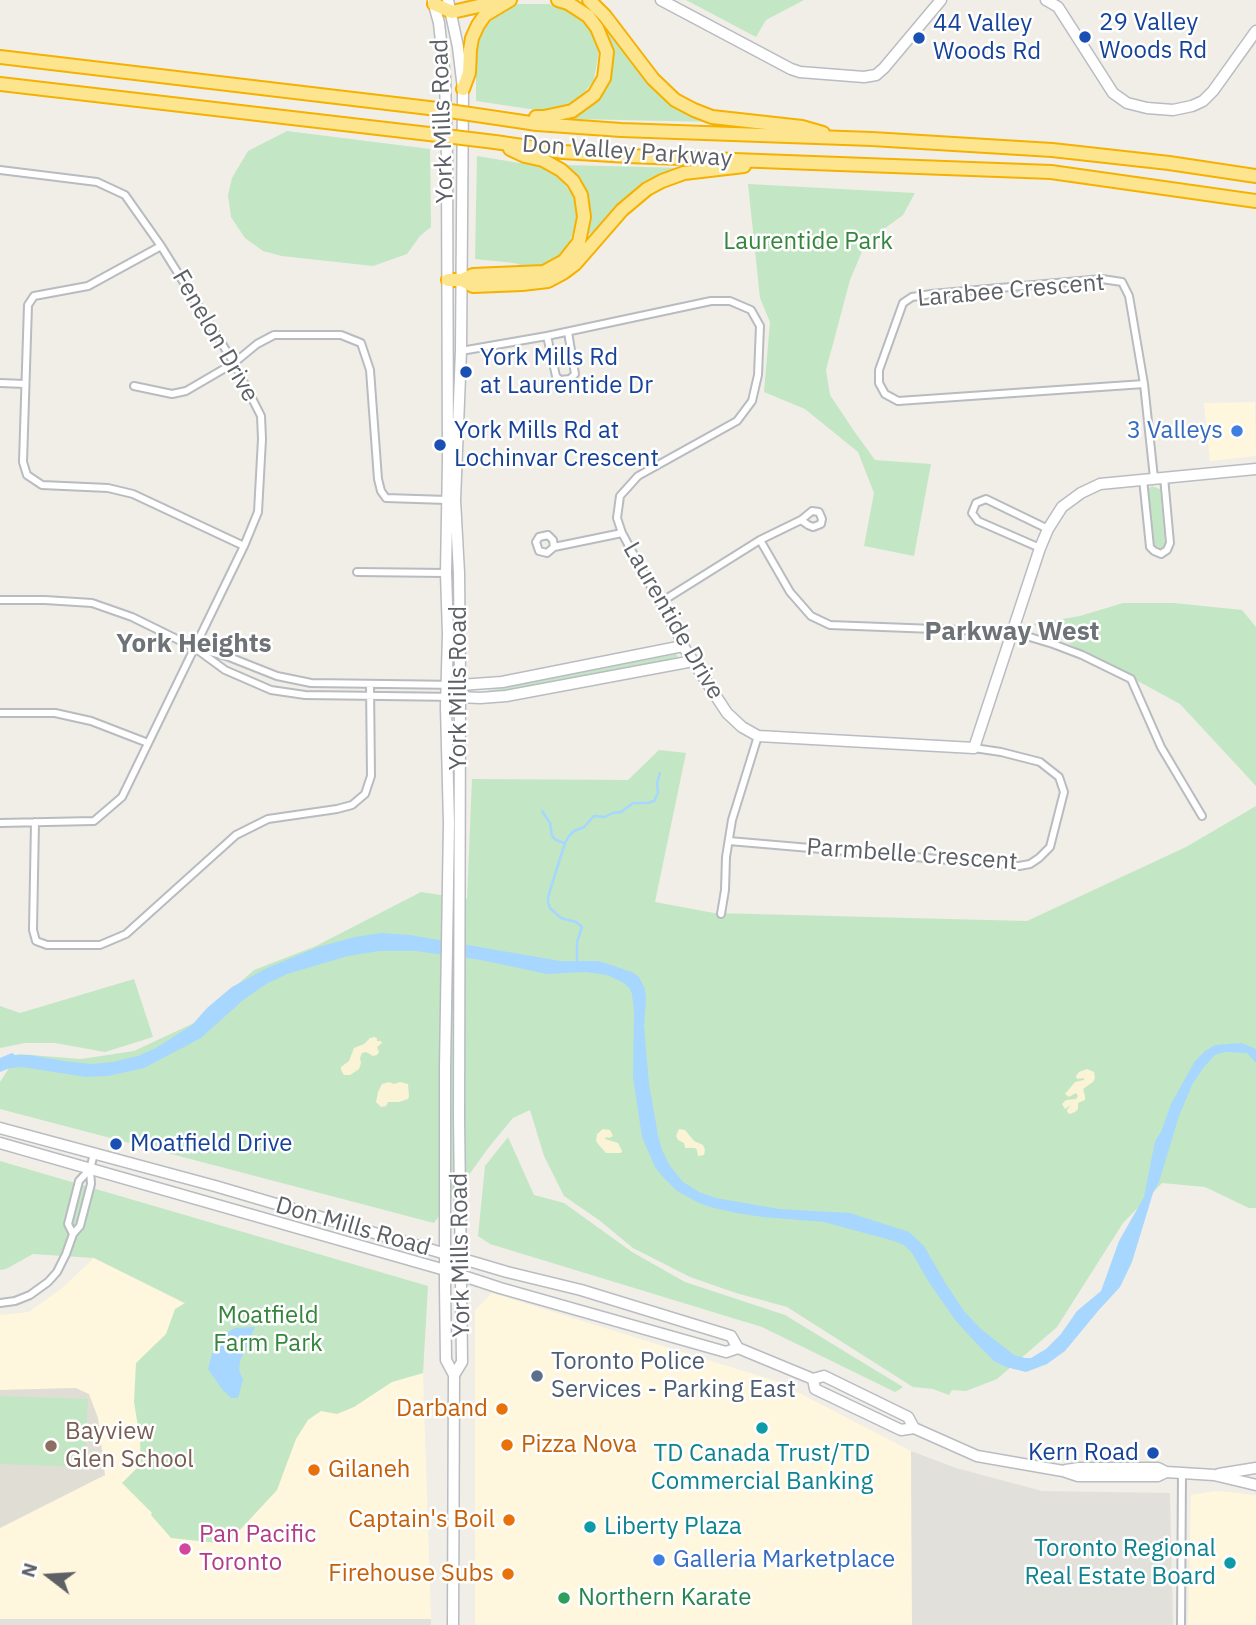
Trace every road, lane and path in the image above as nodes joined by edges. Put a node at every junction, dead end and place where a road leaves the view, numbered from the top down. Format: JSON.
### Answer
{"nodes":[{"id":1,"x":509,"y":0,"type":"edge"},
{"id":2,"x":558,"y":0,"type":"edge"},
{"id":3,"x":589,"y":0,"type":"edge"},
{"id":4,"x":661,"y":0,"type":"edge"},
{"id":5,"x":941,"y":0,"type":"edge"},
{"id":6,"x":1046,"y":0,"type":"edge"},
{"id":7,"x":434,"y":2,"type":"edge"},
{"id":8,"x":450,"y":6,"type":"edge"},
{"id":9,"x":1256,"y":31,"type":"edge"},
{"id":10,"x":0,"y":57,"type":"edge"},
{"id":11,"x":0,"y":84,"type":"edge"},
{"id":12,"x":463,"y":89,"type":"junction"},
{"id":13,"x":490,"y":117,"type":"junction"},
{"id":14,"x":836,"y":138,"type":"junction"},
{"id":15,"x":495,"y":142,"type":"junction"},
{"id":16,"x":776,"y":162,"type":"junction"},
{"id":17,"x":0,"y":170,"type":"edge"},
{"id":18,"x":1256,"y":176,"type":"edge"},
{"id":19,"x":1256,"y":201,"type":"edge"},
{"id":20,"x":161,"y":246,"type":"junction"},
{"id":21,"x":448,"y":280,"type":"junction"},
{"id":22,"x":462,"y":280,"type":"junction"},
{"id":23,"x":568,"y":332,"type":"junction"},
{"id":24,"x":547,"y":336,"type":"junction"},
{"id":25,"x":461,"y":351,"type":"junction"},
{"id":26,"x":234,"y":363,"type":"junction"},
{"id":27,"x":0,"y":383,"type":"edge"},
{"id":28,"x":25,"y":384,"type":"junction"},
{"id":29,"x":1144,"y":384,"type":"junction"},
{"id":30,"x":134,"y":386,"type":"dead end"},
{"id":31,"x":1256,"y":468,"type":"edge"},
{"id":32,"x":1154,"y":478,"type":"junction"},
{"id":33,"x":447,"y":500,"type":"junction"},
{"id":34,"x":801,"y":520,"type":"dead end"},
{"id":35,"x":1048,"y":529,"type":"junction"},
{"id":36,"x":622,"y":533,"type":"junction"},
{"id":37,"x":761,"y":540,"type":"junction"},
{"id":38,"x":244,"y":546,"type":"junction"},
{"id":39,"x":554,"y":547,"type":"dead end"},
{"id":40,"x":1040,"y":548,"type":"junction"},
{"id":41,"x":357,"y":572,"type":"dead end"},
{"id":42,"x":446,"y":573,"type":"junction"},
{"id":43,"x":0,"y":600,"type":"edge"},
{"id":44,"x":661,"y":602,"type":"junction"},
{"id":45,"x":1013,"y":632,"type":"junction"},
{"id":46,"x":683,"y":646,"type":"junction"},
{"id":47,"x":195,"y":648,"type":"junction"},
{"id":48,"x":693,"y":661,"type":"junction"},
{"id":49,"x":370,"y":684,"type":"junction"},
{"id":50,"x":460,"y":685,"type":"junction"},
{"id":51,"x":446,"y":691,"type":"junction"},
{"id":52,"x":370,"y":696,"type":"junction"},
{"id":53,"x":459,"y":697,"type":"junction"},
{"id":54,"x":0,"y":713,"type":"edge"},
{"id":55,"x":758,"y":736,"type":"junction"},
{"id":56,"x":148,"y":743,"type":"junction"},
{"id":57,"x":974,"y":748,"type":"junction"},
{"id":58,"x":1202,"y":816,"type":"dead end"},
{"id":59,"x":35,"y":822,"type":"junction"},
{"id":60,"x":0,"y":823,"type":"edge"},
{"id":61,"x":729,"y":841,"type":"junction"},
{"id":62,"x":721,"y":914,"type":"dead end"},
{"id":63,"x":0,"y":1128,"type":"edge"},
{"id":64,"x":0,"y":1143,"type":"edge"},
{"id":65,"x":94,"y":1154,"type":"junction"},
{"id":66,"x":90,"y":1169,"type":"junction"},
{"id":67,"x":73,"y":1234,"type":"junction"},
{"id":68,"x":446,"y":1253,"type":"junction"},
{"id":69,"x":461,"y":1258,"type":"junction"},
{"id":70,"x":445,"y":1270,"type":"junction"},
{"id":71,"x":461,"y":1275,"type":"junction"},
{"id":72,"x":602,"y":1297,"type":"junction"},
{"id":73,"x":0,"y":1303,"type":"edge"},
{"id":74,"x":594,"y":1314,"type":"junction"},
{"id":75,"x":686,"y":1323,"type":"junction"},
{"id":76,"x":682,"y":1339,"type":"junction"},
{"id":77,"x":738,"y":1348,"type":"junction"},
{"id":78,"x":454,"y":1375,"type":"junction"},
{"id":79,"x":813,"y":1378,"type":"junction"},
{"id":80,"x":914,"y":1429,"type":"junction"},
{"id":81,"x":1256,"y":1468,"type":"edge"},
{"id":82,"x":1182,"y":1472,"type":"junction"},
{"id":83,"x":1214,"y":1475,"type":"junction"},
{"id":84,"x":1256,"y":1485,"type":"edge"},
{"id":85,"x":453,"y":1625,"type":"edge"},
{"id":86,"x":1181,"y":1625,"type":"edge"}],
"edges":[{"from":1,"to":8,"type":"highway"},
{"from":1,"to":12,"type":"highway"},
{"from":2,"to":13,"type":"highway"},
{"from":3,"to":14,"type":"highway"},
{"from":4,"to":5,"type":"main road"},
{"from":6,"to":9,"type":"main road"},
{"from":7,"to":8,"type":"highway"},
{"from":7,"to":21,"type":"main road","name":"York Mills Road"},
{"from":8,"to":12,"type":"main road","name":"York Mills Road"},
{"from":10,"to":13,"type":"highway","name":"Don Valley Parkway","bridge":true},
{"from":11,"to":15,"type":"highway","name":"Don Valley Parkway","bridge":true},
{"from":12,"to":22,"type":"main road","name":"York Mills Road"},
{"from":13,"to":14,"type":"highway","name":"Don Valley Parkway"},
{"from":14,"to":18,"type":"highway","name":"Don Valley Parkway"},
{"from":15,"to":16,"type":"highway","name":"Don Valley Parkway"},
{"from":15,"to":22,"type":"highway"},
{"from":16,"to":19,"type":"highway","name":"Don Valley Parkway"},
{"from":16,"to":22,"type":"highway"},
{"from":17,"to":20,"type":"street","name":"Fenelon Drive"},
{"from":20,"to":26,"type":"street","name":"Fenelon Drive"},
{"from":20,"to":28,"type":"street"},
{"from":21,"to":22,"type":"highway"},
{"from":21,"to":33,"type":"main road","name":"York Mills Road"},
{"from":22,"to":25,"type":"main road","name":"York Mills Road"},
{"from":23,"to":24,"type":"street","name":"Laurentide Drive"},
{"from":23,"to":24,"type":"street"},
{"from":23,"to":36,"type":"street","name":"Laurentide Drive"},
{"from":24,"to":25,"type":"street","name":"Laurentide Drive"},
{"from":25,"to":50,"type":"main road","name":"York Mills Road"},
{"from":26,"to":30,"type":"street"},
{"from":26,"to":33,"type":"street"},
{"from":26,"to":38,"type":"street","name":"Fenelon Drive"},
{"from":27,"to":28,"type":"street"},
{"from":28,"to":38,"type":"street"},
{"from":29,"to":29,"type":"street","name":"Larabee Crescent"},
{"from":29,"to":32,"type":"street","name":"Larabee Crescent"},
{"from":31,"to":32,"type":"main road"},
{"from":32,"to":32,"type":"street"},
{"from":32,"to":35,"type":"main road"},
{"from":33,"to":42,"type":"main road","name":"York Mills Road"},
{"from":34,"to":37,"type":"street"},
{"from":35,"to":40,"type":"main road"},
{"from":35,"to":40,"type":"street"},
{"from":36,"to":39,"type":"street"},
{"from":36,"to":44,"type":"street","name":"Laurentide Drive"},
{"from":37,"to":44,"type":"street"},
{"from":37,"to":45,"type":"street"},
{"from":38,"to":47,"type":"street","name":"Fenelon Drive"},
{"from":40,"to":45,"type":"main road"},
{"from":41,"to":42,"type":"street"},
{"from":42,"to":51,"type":"main road","name":"York Mills Road"},
{"from":43,"to":47,"type":"street"},
{"from":44,"to":46,"type":"street","name":"Laurentide Drive"},
{"from":45,"to":57,"type":"main road"},
{"from":45,"to":58,"type":"street"},
{"from":46,"to":48,"type":"main road","name":"Laurentide Drive"},
{"from":46,"to":50,"type":"main road"},
{"from":47,"to":49,"type":"street"},
{"from":47,"to":52,"type":"street"},
{"from":47,"to":56,"type":"street","name":"Fenelon Drive"},
{"from":48,"to":53,"type":"main road"},
{"from":48,"to":55,"type":"main road","name":"Laurentide Drive"},
{"from":49,"to":51,"type":"street"},
{"from":49,"to":52,"type":"street"},
{"from":50,"to":51,"type":"street"},
{"from":50,"to":53,"type":"main road","name":"York Mills Road"},
{"from":51,"to":52,"type":"street"},
{"from":51,"to":53,"type":"street"},
{"from":51,"to":68,"type":"main road","name":"York Mills Road"},
{"from":52,"to":59,"type":"street"},
{"from":53,"to":69,"type":"main road","name":"York Mills Road"},
{"from":54,"to":56,"type":"street"},
{"from":55,"to":57,"type":"main road"},
{"from":55,"to":61,"type":"street"},
{"from":56,"to":59,"type":"street","name":"Fenelon Drive"},
{"from":57,"to":61,"type":"street","name":"Parmbelle Crescent"},
{"from":59,"to":60,"type":"street","name":"Fenelon Drive"},
{"from":61,"to":62,"type":"street"},
{"from":63,"to":65,"type":"main road","name":"Don Mills Road"},
{"from":64,"to":66,"type":"main road","name":"Don Mills Road"},
{"from":65,"to":66,"type":"street"},
{"from":65,"to":68,"type":"main road","name":"Don Mills Road"},
{"from":66,"to":67,"type":"street"},
{"from":66,"to":67,"type":"street"},
{"from":66,"to":70,"type":"main road","name":"Don Mills Road"},
{"from":67,"to":73,"type":"street"},
{"from":68,"to":69,"type":"main road","name":"Don Mills Road"},
{"from":68,"to":70,"type":"main road","name":"York Mills Road"},
{"from":69,"to":71,"type":"main road","name":"York Mills Road"},
{"from":69,"to":72,"type":"main road","name":"Don Mills Road"},
{"from":70,"to":71,"type":"main road","name":"Don Mills Road"},
{"from":70,"to":78,"type":"main road","name":"York Mills Road"},
{"from":71,"to":74,"type":"main road","name":"Don Mills Road"},
{"from":71,"to":78,"type":"main road","name":"York Mills Road"},
{"from":72,"to":74,"type":"main road"},
{"from":72,"to":75,"type":"main road","name":"Don Mills Road"},
{"from":74,"to":76,"type":"main road","name":"Don Mills Road"},
{"from":75,"to":76,"type":"main road"},
{"from":75,"to":77,"type":"main road","name":"Don Mills Road"},
{"from":76,"to":77,"type":"main road","name":"Don Mills Road"},
{"from":77,"to":79,"type":"main road","name":"Don Mills Road"},
{"from":78,"to":85,"type":"main road","name":"York Mills Road"},
{"from":79,"to":80,"type":"main road","name":"Don Mills Road"},
{"from":79,"to":80,"type":"main road","name":"Don Mills Road"},
{"from":80,"to":82,"type":"main road","name":"Don Mills Road"},
{"from":81,"to":83,"type":"main road","name":"Don Mills Road"},
{"from":82,"to":83,"type":"main road","name":"Don Mills Road"},
{"from":82,"to":86,"type":"street"},
{"from":83,"to":84,"type":"main road","name":"Don Mills Road"}]}
